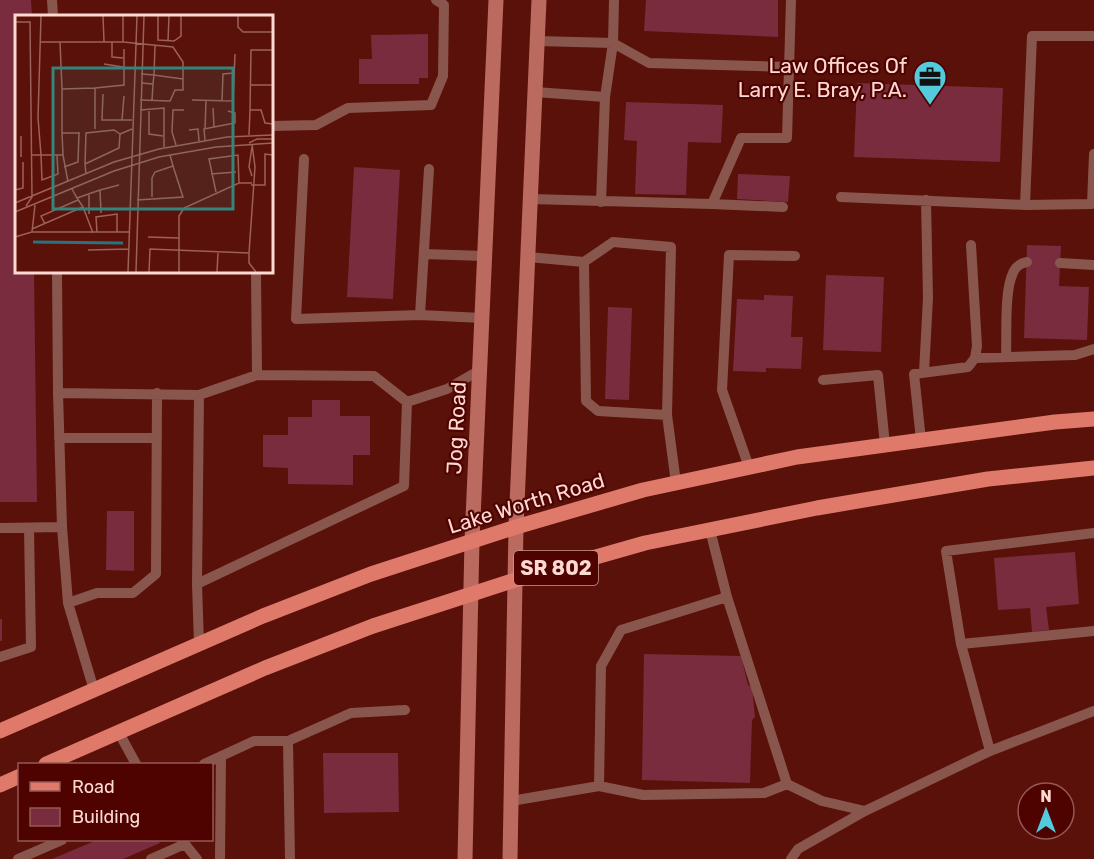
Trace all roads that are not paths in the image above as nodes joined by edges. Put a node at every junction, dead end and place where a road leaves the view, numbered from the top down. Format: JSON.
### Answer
{"nodes":[{"id":1,"x":52,"y":0,"type":"edge"},
{"id":2,"x":436,"y":0,"type":"edge"},
{"id":3,"x":496,"y":0,"type":"edge"},
{"id":4,"x":539,"y":0,"type":"edge"},
{"id":5,"x":614,"y":0,"type":"edge"},
{"id":6,"x":791,"y":0,"type":"edge"},
{"id":7,"x":53,"y":15,"type":"edge"},
{"id":8,"x":1094,"y":36,"type":"edge"},
{"id":9,"x":537,"y":41,"type":"junction"},
{"id":10,"x":613,"y":44,"type":"junction"},
{"id":11,"x":789,"y":67,"type":"junction"},
{"id":12,"x":535,"y":92,"type":"junction"},
{"id":13,"x":605,"y":97,"type":"junction"},
{"id":14,"x":273,"y":126,"type":"edge"},
{"id":15,"x":1094,"y":154,"type":"edge"},
{"id":16,"x":304,"y":159,"type":"dead end"},
{"id":17,"x":429,"y":170,"type":"dead end"},
{"id":18,"x":531,"y":198,"type":"junction"},
{"id":19,"x":841,"y":198,"type":"dead end"},
{"id":20,"x":926,"y":200,"type":"junction"},
{"id":21,"x":602,"y":202,"type":"junction"},
{"id":22,"x":712,"y":204,"type":"junction"},
{"id":23,"x":1025,"y":205,"type":"junction"},
{"id":24,"x":783,"y":207,"type":"dead end"},
{"id":25,"x":971,"y":245,"type":"dead end"},
{"id":26,"x":424,"y":254,"type":"junction"},
{"id":27,"x":484,"y":256,"type":"junction"},
{"id":28,"x":795,"y":256,"type":"dead end"},
{"id":29,"x":528,"y":257,"type":"junction"},
{"id":30,"x":1027,"y":261,"type":"dead end"},
{"id":31,"x":584,"y":262,"type":"junction"},
{"id":32,"x":1060,"y":262,"type":"dead end"},
{"id":33,"x":1094,"y":265,"type":"edge"},
{"id":34,"x":57,"y":273,"type":"edge"},
{"id":35,"x":256,"y":273,"type":"edge"},
{"id":36,"x":420,"y":315,"type":"junction"},
{"id":37,"x":482,"y":318,"type":"junction"},
{"id":38,"x":1094,"y":349,"type":"edge"},
{"id":39,"x":1006,"y":357,"type":"junction"},
{"id":40,"x":975,"y":358,"type":"junction"},
{"id":41,"x":480,"y":370,"type":"junction"},
{"id":42,"x":924,"y":372,"type":"junction"},
{"id":43,"x":257,"y":375,"type":"junction"},
{"id":44,"x":823,"y":380,"type":"dead end"},
{"id":45,"x":58,"y":393,"type":"junction"},
{"id":46,"x":157,"y":393,"type":"junction"},
{"id":47,"x":199,"y":395,"type":"junction"},
{"id":48,"x":407,"y":402,"type":"junction"},
{"id":49,"x":667,"y":415,"type":"junction"},
{"id":50,"x":1094,"y":419,"type":"edge"},
{"id":51,"x":59,"y":438,"type":"junction"},
{"id":52,"x":157,"y":438,"type":"junction"},
{"id":53,"x":921,"y":440,"type":"junction"},
{"id":54,"x":885,"y":445,"type":"junction"},
{"id":55,"x":749,"y":467,"type":"junction"},
{"id":56,"x":1094,"y":468,"type":"edge"},
{"id":57,"x":676,"y":483,"type":"junction"},
{"id":58,"x":62,"y":527,"type":"junction"},
{"id":59,"x":516,"y":527,"type":"junction"},
{"id":60,"x":0,"y":528,"type":"edge"},
{"id":61,"x":29,"y":528,"type":"junction"},
{"id":62,"x":710,"y":530,"type":"junction"},
{"id":63,"x":1094,"y":533,"type":"edge"},
{"id":64,"x":472,"y":541,"type":"junction"},
{"id":65,"x":515,"y":580,"type":"junction"},
{"id":66,"x":197,"y":584,"type":"junction"},
{"id":67,"x":471,"y":594,"type":"junction"},
{"id":68,"x":727,"y":597,"type":"junction"},
{"id":69,"x":68,"y":603,"type":"junction"},
{"id":70,"x":1094,"y":631,"type":"edge"},
{"id":71,"x":199,"y":644,"type":"junction"},
{"id":72,"x":961,"y":644,"type":"junction"},
{"id":73,"x":0,"y":657,"type":"edge"},
{"id":74,"x":94,"y":690,"type":"junction"},
{"id":75,"x":405,"y":710,"type":"dead end"},
{"id":76,"x":1094,"y":711,"type":"edge"},
{"id":77,"x":0,"y":731,"type":"edge"},
{"id":78,"x":119,"y":733,"type":"junction"},
{"id":79,"x":288,"y":741,"type":"junction"},
{"id":80,"x":990,"y":751,"type":"junction"},
{"id":81,"x":221,"y":756,"type":"junction"},
{"id":82,"x":51,"y":763,"type":"edge"},
{"id":83,"x":135,"y":763,"type":"edge"},
{"id":84,"x":208,"y":763,"type":"edge"},
{"id":85,"x":18,"y":777,"type":"edge"},
{"id":86,"x":0,"y":784,"type":"edge"},
{"id":87,"x":787,"y":784,"type":"junction"},
{"id":88,"x":599,"y":786,"type":"junction"},
{"id":89,"x":511,"y":801,"type":"junction"},
{"id":90,"x":865,"y":812,"type":"junction"},
{"id":91,"x":60,"y":841,"type":"edge"},
{"id":92,"x":184,"y":842,"type":"edge"},
{"id":93,"x":18,"y":859,"type":"edge"},
{"id":94,"x":151,"y":859,"type":"edge"},
{"id":95,"x":197,"y":859,"type":"edge"},
{"id":96,"x":220,"y":859,"type":"edge"},
{"id":97,"x":290,"y":859,"type":"edge"},
{"id":98,"x":465,"y":859,"type":"edge"},
{"id":99,"x":510,"y":859,"type":"edge"},
{"id":100,"x":791,"y":859,"type":"edge"}],
"edges":[{"from":1,"to":7,"type":"lane"},
{"from":2,"to":14,"type":"lane"},
{"from":3,"to":27,"type":"main road","name":"Jog Road"},
{"from":4,"to":9,"type":"main road"},
{"from":5,"to":10,"type":"lane"},
{"from":6,"to":11,"type":"lane"},
{"from":8,"to":23,"type":"lane"},
{"from":9,"to":10,"type":"lane"},
{"from":9,"to":12,"type":"main road"},
{"from":10,"to":11,"type":"lane"},
{"from":10,"to":13,"type":"lane"},
{"from":11,"to":22,"type":"lane"},
{"from":12,"to":13,"type":"lane"},
{"from":12,"to":18,"type":"main road"},
{"from":13,"to":21,"type":"lane"},
{"from":15,"to":23,"type":"lane"},
{"from":16,"to":36,"type":"lane"},
{"from":17,"to":26,"type":"lane"},
{"from":18,"to":21,"type":"lane"},
{"from":18,"to":29,"type":"main road"},
{"from":19,"to":20,"type":"lane"},
{"from":20,"to":23,"type":"lane"},
{"from":20,"to":42,"type":"lane"},
{"from":21,"to":22,"type":"lane"},
{"from":22,"to":24,"type":"lane"},
{"from":25,"to":40,"type":"lane"},
{"from":26,"to":27,"type":"lane"},
{"from":26,"to":36,"type":"lane"},
{"from":27,"to":37,"type":"main road","name":"Jog Road"},
{"from":28,"to":55,"type":"lane"},
{"from":29,"to":31,"type":"lane"},
{"from":29,"to":59,"type":"main road"},
{"from":30,"to":39,"type":"lane"},
{"from":31,"to":49,"type":"lane"},
{"from":31,"to":49,"type":"lane"},
{"from":32,"to":33,"type":"lane"},
{"from":34,"to":45,"type":"lane"},
{"from":35,"to":43,"type":"lane"},
{"from":36,"to":37,"type":"lane"},
{"from":37,"to":41,"type":"main road","name":"Jog Road"},
{"from":38,"to":39,"type":"lane"},
{"from":39,"to":40,"type":"lane"},
{"from":40,"to":42,"type":"lane"},
{"from":41,"to":48,"type":"lane"},
{"from":41,"to":64,"type":"main road","name":"Jog Road"},
{"from":42,"to":53,"type":"lane"},
{"from":43,"to":47,"type":"lane"},
{"from":43,"to":48,"type":"lane"},
{"from":44,"to":54,"type":"lane"},
{"from":45,"to":46,"type":"lane"},
{"from":45,"to":51,"type":"lane"},
{"from":46,"to":47,"type":"lane"},
{"from":46,"to":52,"type":"lane"},
{"from":47,"to":66,"type":"lane"},
{"from":48,"to":66,"type":"lane"},
{"from":49,"to":57,"type":"lane"},
{"from":50,"to":53,"type":"main road","name":"Lake Worth Road","number":"SR 802"},
{"from":51,"to":52,"type":"lane"},
{"from":51,"to":58,"type":"lane"},
{"from":52,"to":69,"type":"lane"},
{"from":53,"to":54,"type":"main road","name":"Lake Worth Road","number":"SR 802"},
{"from":54,"to":55,"type":"main road","name":"Lake Worth Road","number":"SR 802"},
{"from":55,"to":57,"type":"main road","name":"Lake Worth Road","number":"SR 802"},
{"from":56,"to":62,"type":"main road","number":"SR 802"},
{"from":57,"to":59,"type":"main road","name":"Lake Worth Road","number":"SR 802"},
{"from":58,"to":61,"type":"lane"},
{"from":58,"to":69,"type":"lane"},
{"from":59,"to":64,"type":"main road","name":"Lake Worth Road","number":"SR 802"},
{"from":59,"to":65,"type":"main road"},
{"from":60,"to":61,"type":"lane"},
{"from":61,"to":73,"type":"lane"},
{"from":62,"to":65,"type":"main road","number":"SR 802"},
{"from":62,"to":68,"type":"lane"},
{"from":63,"to":72,"type":"lane"},
{"from":64,"to":67,"type":"main road","name":"Jog Road"},
{"from":64,"to":71,"type":"main road","name":"Lake Worth Road","number":"SR 802"},
{"from":65,"to":67,"type":"main road","number":"SR 802"},
{"from":65,"to":89,"type":"main road"},
{"from":66,"to":71,"type":"lane"},
{"from":67,"to":78,"type":"main road","number":"SR 802"},
{"from":67,"to":98,"type":"main road","name":"Jog Road"},
{"from":68,"to":87,"type":"lane"},
{"from":68,"to":88,"type":"lane"},
{"from":69,"to":74,"type":"lane"},
{"from":70,"to":72,"type":"lane"},
{"from":71,"to":74,"type":"main road","name":"Lake Worth Road","number":"SR 802"},
{"from":72,"to":80,"type":"lane"},
{"from":74,"to":77,"type":"main road","name":"Lake Worth Road","number":"SR 802"},
{"from":75,"to":79,"type":"lane"},
{"from":76,"to":80,"type":"lane"},
{"from":78,"to":82,"type":"main road","number":"SR 802"},
{"from":78,"to":83,"type":"lane"},
{"from":79,"to":81,"type":"lane"},
{"from":79,"to":97,"type":"lane"},
{"from":80,"to":90,"type":"lane"},
{"from":81,"to":84,"type":"lane"},
{"from":81,"to":96,"type":"lane"},
{"from":85,"to":86,"type":"main road"},
{"from":87,"to":88,"type":"lane"},
{"from":87,"to":90,"type":"lane"},
{"from":88,"to":89,"type":"lane"},
{"from":89,"to":99,"type":"main road"},
{"from":90,"to":100,"type":"lane"},
{"from":91,"to":93,"type":"lane"},
{"from":92,"to":94,"type":"lane"},
{"from":92,"to":95,"type":"lane"}]}
